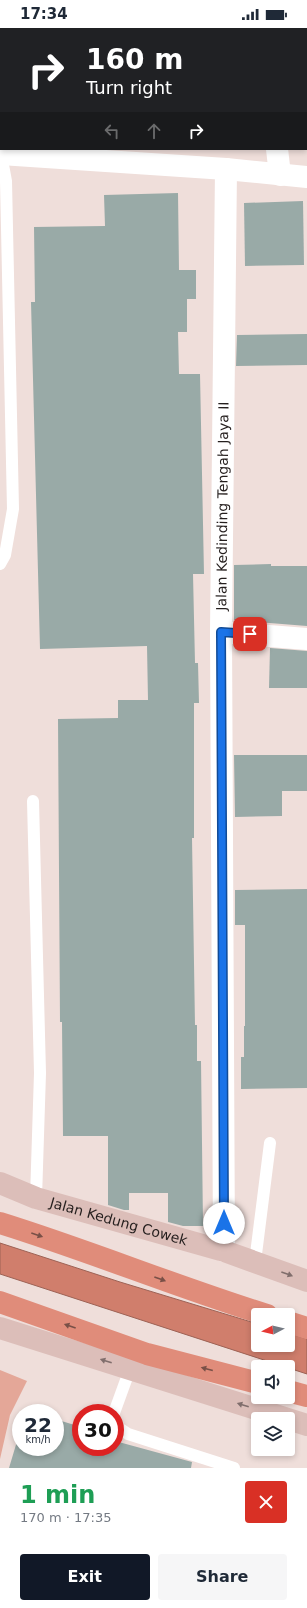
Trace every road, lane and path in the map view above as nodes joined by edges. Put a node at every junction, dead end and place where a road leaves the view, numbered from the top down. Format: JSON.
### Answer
{"nodes":[{"id":1,"x":276,"y":150,"type":"edge"},
{"id":2,"x":1,"y":154,"type":"edge"},
{"id":3,"x":100,"y":155,"type":"edge"},
{"id":4,"x":226,"y":169,"type":"junction"},
{"id":5,"x":280,"y":175,"type":"junction"},
{"id":6,"x":307,"y":177,"type":"edge"},
{"id":7,"x":0,"y":564,"type":"edge"},
{"id":8,"x":221,"y":632,"type":"junction"},
{"id":9,"x":307,"y":638,"type":"edge"},
{"id":10,"x":33,"y":801,"type":"dead end"},
{"id":11,"x":270,"y":1143,"type":"dead end"},
{"id":12,"x":0,"y":1183,"type":"edge"},
{"id":13,"x":36,"y":1198,"type":"junction"},
{"id":14,"x":0,"y":1223,"type":"edge"},
{"id":15,"x":224,"y":1251,"type":"junction"},
{"id":16,"x":255,"y":1262,"type":"junction"},
{"id":17,"x":307,"y":1281,"type":"edge"},
{"id":18,"x":0,"y":1302,"type":"edge"},
{"id":19,"x":251,"y":1310,"type":"edge"},
{"id":20,"x":295,"y":1324,"type":"edge"},
{"id":21,"x":0,"y":1328,"type":"edge"},
{"id":22,"x":307,"y":1328,"type":"edge"},
{"id":23,"x":130,"y":1369,"type":"junction"},
{"id":24,"x":251,"y":1381,"type":"edge"},
{"id":25,"x":295,"y":1393,"type":"edge"},
{"id":26,"x":307,"y":1396,"type":"edge"},
{"id":27,"x":117,"y":1404,"type":"edge"},
{"id":28,"x":307,"y":1425,"type":"edge"},
{"id":29,"x":124,"y":1431,"type":"edge"},
{"id":30,"x":234,"y":1468,"type":"edge"}],
"edges":[{"from":1,"to":5,"type":"street"},
{"from":2,"to":3,"type":"street"},
{"from":2,"to":7,"type":"lane"},
{"from":3,"to":4,"type":"street"},
{"from":4,"to":5,"type":"street"},
{"from":4,"to":8,"type":"street","name":"Jalan Kedinding Tengah Jaya II"},
{"from":5,"to":6,"type":"street"},
{"from":8,"to":9,"type":"street"},
{"from":8,"to":15,"type":"street","name":"Jalan Kedinding Tengah Jaya II"},
{"from":10,"to":13,"type":"lane"},
{"from":11,"to":16,"type":"lane"},
{"from":12,"to":13,"type":"main road","name":"Jalan Kedung Cowek"},
{"from":13,"to":15,"type":"main road","name":"Jalan Kedung Cowek"},
{"from":14,"to":19,"type":"highway","one_way":true},
{"from":15,"to":16,"type":"main road","name":"Jalan Kedung Cowek"},
{"from":16,"to":17,"type":"main road","name":"Jalan Kedung Cowek","one_way":true},
{"from":24,"to":18,"type":"highway","one_way":true},
{"from":20,"to":22,"type":"highway"},
{"from":23,"to":21,"type":"main road","one_way":true},
{"from":23,"to":27,"type":"lane"},
{"from":28,"to":23,"type":"main road","one_way":true},
{"from":25,"to":26,"type":"highway"},
{"from":29,"to":30,"type":"lane"}]}
